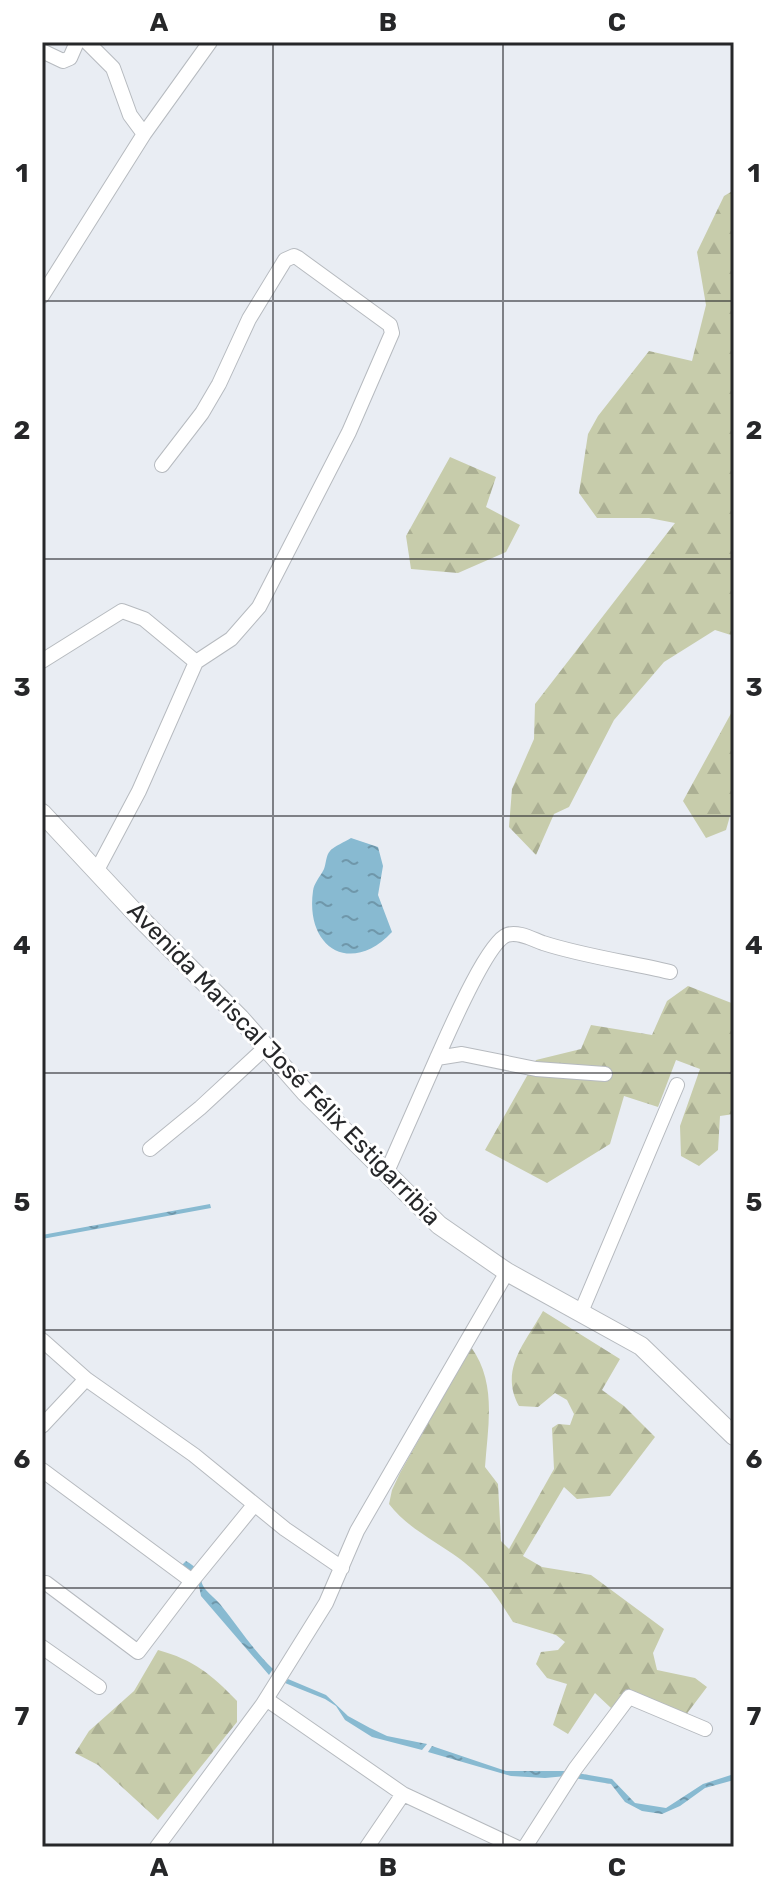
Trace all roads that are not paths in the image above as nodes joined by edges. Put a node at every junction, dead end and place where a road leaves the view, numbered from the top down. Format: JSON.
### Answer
{"nodes":[{"id":1,"x":77,"y":42,"type":"edge"},
{"id":2,"x":87,"y":42,"type":"edge"},
{"id":3,"x":210,"y":42,"type":"edge"},
{"id":4,"x":42,"y":51,"type":"edge"},
{"id":5,"x":144,"y":134,"type":"junction"},
{"id":6,"x":42,"y":296,"type":"edge"},
{"id":7,"x":162,"y":465,"type":"dead end"},
{"id":8,"x":42,"y":661,"type":"edge"},
{"id":9,"x":196,"y":662,"type":"junction"},
{"id":10,"x":42,"y":813,"type":"edge"},
{"id":11,"x":96,"y":872,"type":"junction"},
{"id":12,"x":670,"y":972,"type":"dead end"},
{"id":13,"x":266,"y":1047,"type":"junction"},
{"id":14,"x":437,"y":1058,"type":"junction"},
{"id":15,"x":605,"y":1074,"type":"dead end"},
{"id":16,"x":677,"y":1085,"type":"dead end"},
{"id":17,"x":150,"y":1149,"type":"dead end"},
{"id":18,"x":386,"y":1174,"type":"junction"},
{"id":19,"x":507,"y":1272,"type":"junction"},
{"id":20,"x":581,"y":1312,"type":"junction"},
{"id":21,"x":42,"y":1340,"type":"edge"},
{"id":22,"x":86,"y":1379,"type":"junction"},
{"id":23,"x":42,"y":1426,"type":"edge"},
{"id":24,"x":734,"y":1436,"type":"edge"},
{"id":25,"x":42,"y":1470,"type":"edge"},
{"id":26,"x":254,"y":1505,"type":"junction"},
{"id":27,"x":342,"y":1568,"type":"junction"},
{"id":28,"x":197,"y":1574,"type":"junction"},
{"id":29,"x":42,"y":1583,"type":"edge"},
{"id":30,"x":42,"y":1647,"type":"edge"},
{"id":31,"x":99,"y":1687,"type":"dead end"},
{"id":32,"x":266,"y":1699,"type":"junction"},
{"id":33,"x":705,"y":1729,"type":"dead end"},
{"id":34,"x":403,"y":1794,"type":"junction"},
{"id":35,"x":157,"y":1847,"type":"edge"},
{"id":36,"x":367,"y":1847,"type":"edge"},
{"id":37,"x":516,"y":1847,"type":"edge"},
{"id":38,"x":525,"y":1847,"type":"edge"}],
"edges":[{"from":1,"to":4,"type":"street"},
{"from":2,"to":5,"type":"street"},
{"from":3,"to":5,"type":"street"},
{"from":5,"to":6,"type":"street"},
{"from":7,"to":9,"type":"street"},
{"from":8,"to":9,"type":"street"},
{"from":9,"to":11,"type":"street"},
{"from":10,"to":11,"type":"main road","name":"Avenida Mariscal José Félix Estigarribia"},
{"from":11,"to":13,"type":"main road","name":"Avenida Mariscal José Félix Estigarribia"},
{"from":12,"to":14,"type":"street"},
{"from":13,"to":17,"type":"street"},
{"from":13,"to":18,"type":"main road","name":"Avenida Mariscal José Félix Estigarribia"},
{"from":14,"to":15,"type":"street"},
{"from":14,"to":18,"type":"street"},
{"from":16,"to":20,"type":"street"},
{"from":18,"to":19,"type":"main road","name":"Avenida Mariscal José Félix Estigarribia"},
{"from":19,"to":20,"type":"main road","name":"Avenida Mariscal José Félix Estigarribia"},
{"from":19,"to":27,"type":"street"},
{"from":20,"to":24,"type":"main road","name":"Avenida Mariscal José Félix Estigarribia"},
{"from":21,"to":22,"type":"street"},
{"from":22,"to":23,"type":"street"},
{"from":22,"to":26,"type":"street"},
{"from":25,"to":28,"type":"street"},
{"from":26,"to":27,"type":"street"},
{"from":26,"to":28,"type":"street"},
{"from":27,"to":32,"type":"street"},
{"from":28,"to":29,"type":"street"},
{"from":30,"to":31,"type":"street"},
{"from":32,"to":34,"type":"street"},
{"from":32,"to":35,"type":"street"},
{"from":33,"to":38,"type":"street"},
{"from":34,"to":36,"type":"street"},
{"from":34,"to":37,"type":"street"}]}
